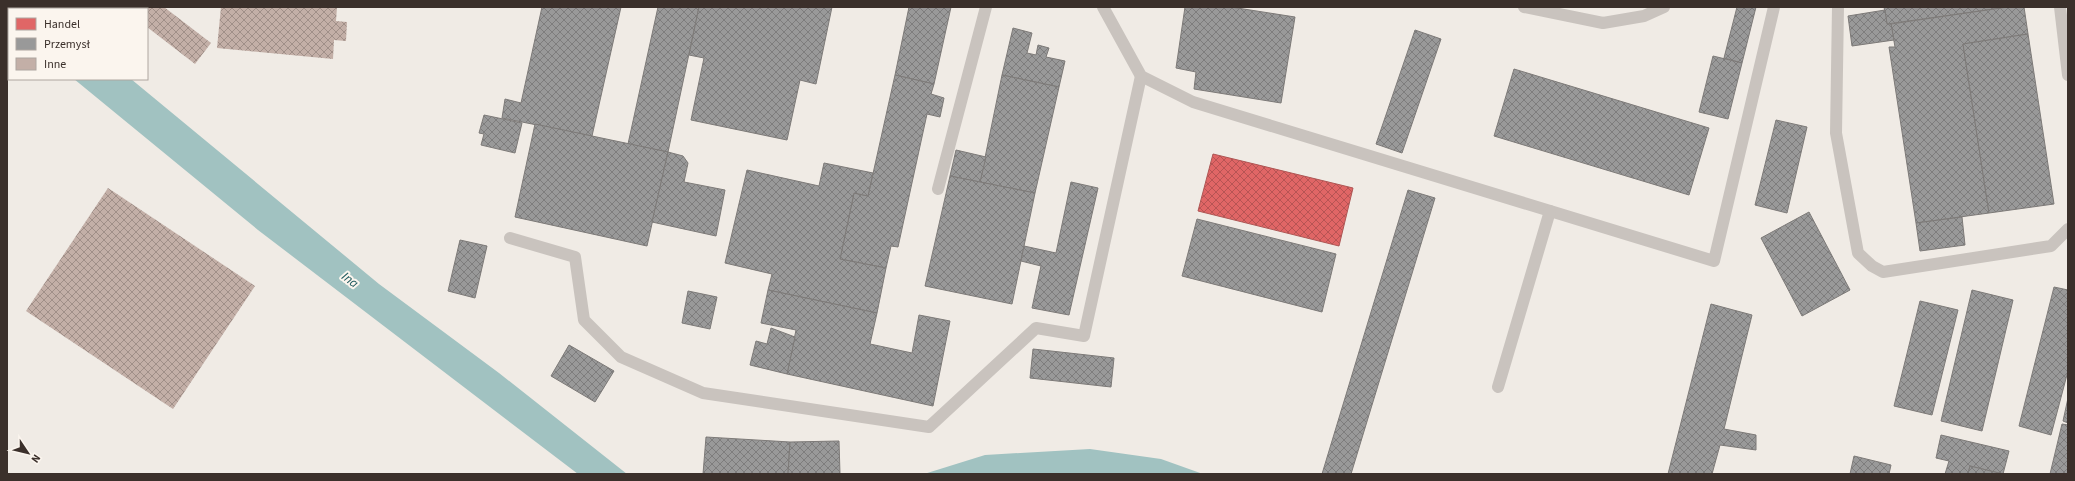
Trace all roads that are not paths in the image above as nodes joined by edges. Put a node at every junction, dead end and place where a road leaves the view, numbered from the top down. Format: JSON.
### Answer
{"nodes":[{"id":1,"x":986,"y":7,"type":"edge"},
{"id":2,"x":1103,"y":7,"type":"edge"},
{"id":3,"x":1524,"y":7,"type":"edge"},
{"id":4,"x":1664,"y":7,"type":"edge"},
{"id":5,"x":1774,"y":7,"type":"edge"},
{"id":6,"x":1838,"y":7,"type":"edge"},
{"id":7,"x":2060,"y":7,"type":"edge"},
{"id":8,"x":2068,"y":75,"type":"edge"},
{"id":9,"x":1140,"y":76,"type":"junction"},
{"id":10,"x":938,"y":189,"type":"dead end"},
{"id":11,"x":1550,"y":211,"type":"junction"},
{"id":12,"x":2068,"y":229,"type":"edge"},
{"id":13,"x":510,"y":238,"type":"dead end"},
{"id":14,"x":1498,"y":387,"type":"dead end"}],
"edges":[{"from":1,"to":10,"type":"lane"},
{"from":2,"to":9,"type":"lane"},
{"from":3,"to":4,"type":"lane"},
{"from":5,"to":11,"type":"lane"},
{"from":6,"to":12,"type":"lane"},
{"from":7,"to":8,"type":"lane"},
{"from":9,"to":11,"type":"lane"},
{"from":9,"to":13,"type":"lane"},
{"from":11,"to":14,"type":"lane"}]}
